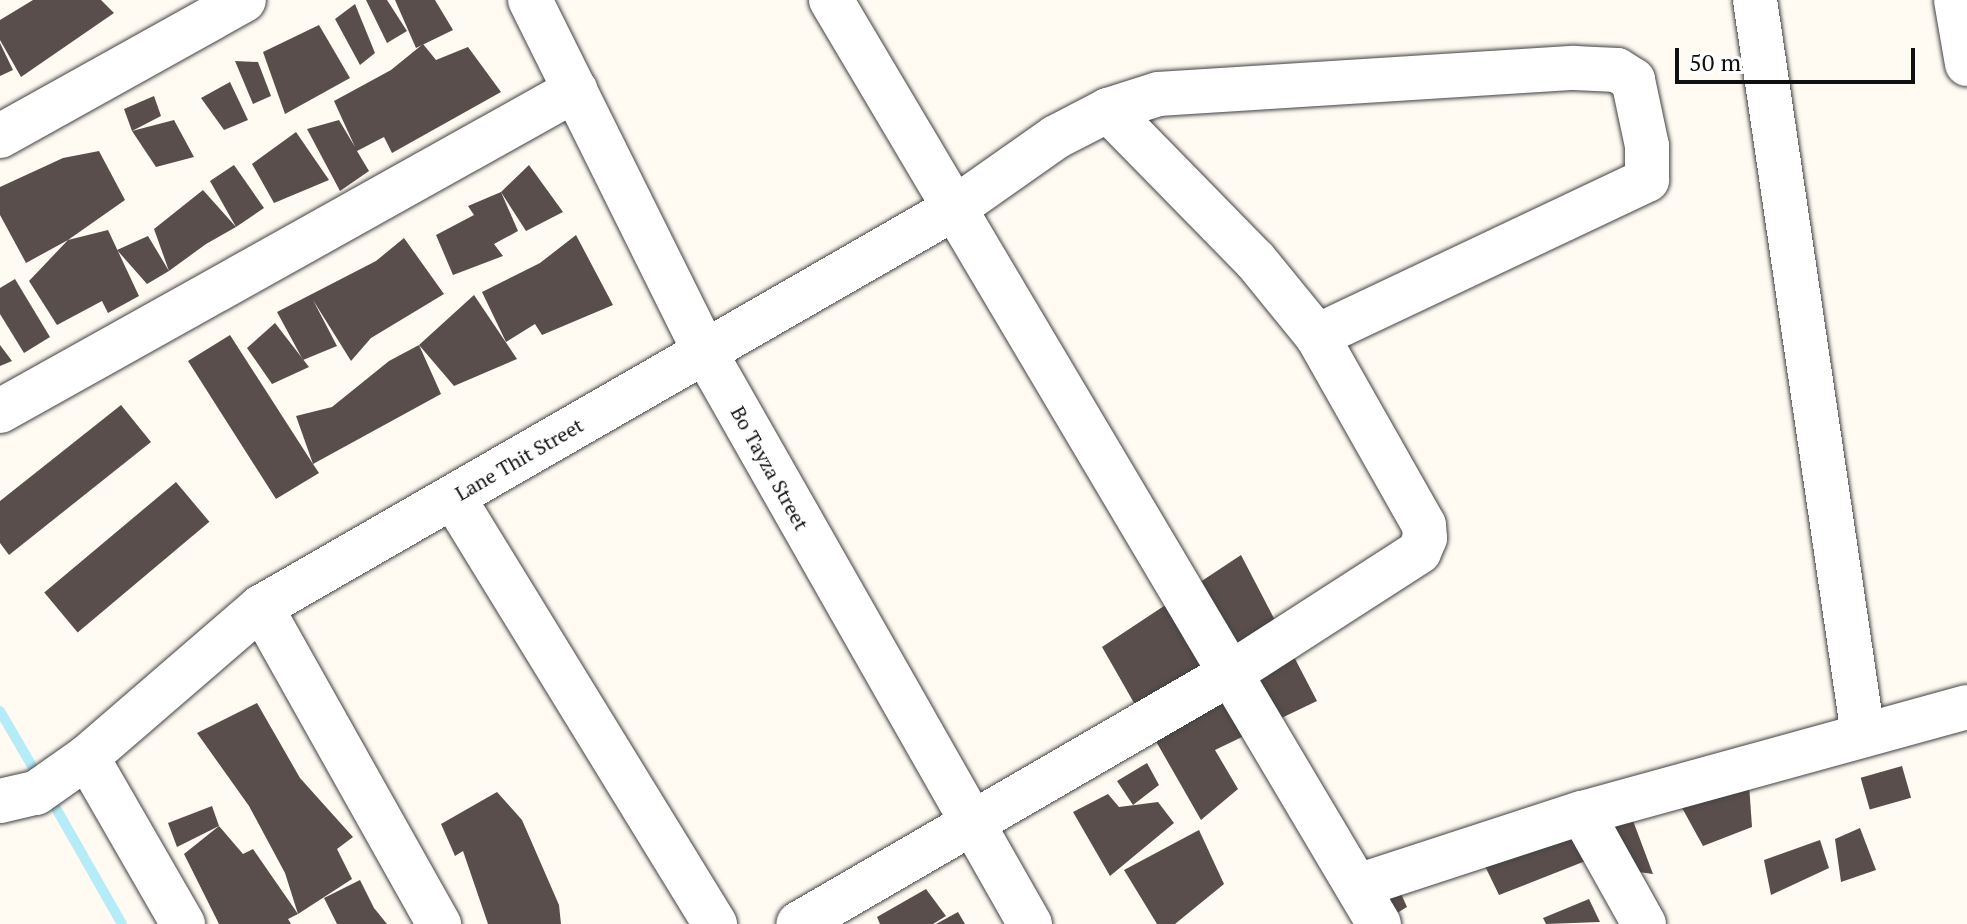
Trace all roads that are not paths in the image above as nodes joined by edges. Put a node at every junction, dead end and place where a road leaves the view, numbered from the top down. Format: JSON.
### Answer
{"nodes":[{"id":1,"x":244,"y":0,"type":"edge"},
{"id":2,"x":530,"y":0,"type":"edge"},
{"id":3,"x":831,"y":0,"type":"edge"},
{"id":4,"x":1755,"y":0,"type":"edge"},
{"id":5,"x":1956,"y":0,"type":"edge"},
{"id":6,"x":1967,"y":64,"type":"edge"},
{"id":7,"x":575,"y":90,"type":"junction"},
{"id":8,"x":1108,"y":110,"type":"junction"},
{"id":9,"x":0,"y":136,"type":"edge"},
{"id":10,"x":955,"y":208,"type":"junction"},
{"id":11,"x":1317,"y":336,"type":"junction"},
{"id":12,"x":705,"y":352,"type":"junction"},
{"id":13,"x":0,"y":411,"type":"edge"},
{"id":14,"x":453,"y":497,"type":"junction"},
{"id":15,"x":261,"y":607,"type":"junction"},
{"id":16,"x":1231,"y":673,"type":"junction"},
{"id":17,"x":1967,"y":707,"type":"edge"},
{"id":18,"x":1863,"y":735,"type":"junction"},
{"id":19,"x":87,"y":757,"type":"junction"},
{"id":20,"x":0,"y":801,"type":"edge"},
{"id":21,"x":1582,"y":813,"type":"junction"},
{"id":22,"x":972,"y":823,"type":"junction"},
{"id":23,"x":1358,"y":886,"type":"junction"},
{"id":24,"x":183,"y":924,"type":"edge"},
{"id":25,"x":439,"y":924,"type":"edge"},
{"id":26,"x":715,"y":924,"type":"edge"},
{"id":27,"x":798,"y":924,"type":"edge"},
{"id":28,"x":1030,"y":924,"type":"edge"},
{"id":29,"x":1379,"y":924,"type":"edge"},
{"id":30,"x":1644,"y":924,"type":"edge"}],
"edges":[{"from":1,"to":9,"type":"street"},
{"from":2,"to":7,"type":"street","name":"Bo Tayza Street"},
{"from":3,"to":10,"type":"street"},
{"from":4,"to":18,"type":"street"},
{"from":5,"to":6,"type":"street"},
{"from":7,"to":12,"type":"street","name":"Bo Tayza Street"},
{"from":7,"to":13,"type":"street"},
{"from":8,"to":10,"type":"street","name":"Lane Thit Street"},
{"from":8,"to":11,"type":"street"},
{"from":8,"to":11,"type":"street","name":"Lane Thit Street"},
{"from":10,"to":12,"type":"street","name":"Lane Thit Street"},
{"from":10,"to":16,"type":"street"},
{"from":11,"to":16,"type":"street"},
{"from":12,"to":14,"type":"street","name":"Lane Thit Street"},
{"from":12,"to":22,"type":"street","name":"Bo Tayza Street"},
{"from":14,"to":15,"type":"street","name":"Lane Thit Street"},
{"from":14,"to":26,"type":"street"},
{"from":15,"to":19,"type":"street","name":"Lane Thit Street"},
{"from":15,"to":25,"type":"street"},
{"from":16,"to":22,"type":"street"},
{"from":16,"to":23,"type":"street"},
{"from":17,"to":18,"type":"street"},
{"from":18,"to":21,"type":"street"},
{"from":19,"to":20,"type":"street","name":"Lane Thit Street"},
{"from":19,"to":24,"type":"street"},
{"from":21,"to":23,"type":"street"},
{"from":21,"to":30,"type":"street"},
{"from":22,"to":27,"type":"street"},
{"from":22,"to":28,"type":"street","name":"Bo Tayza Street"},
{"from":23,"to":29,"type":"street"}]}
